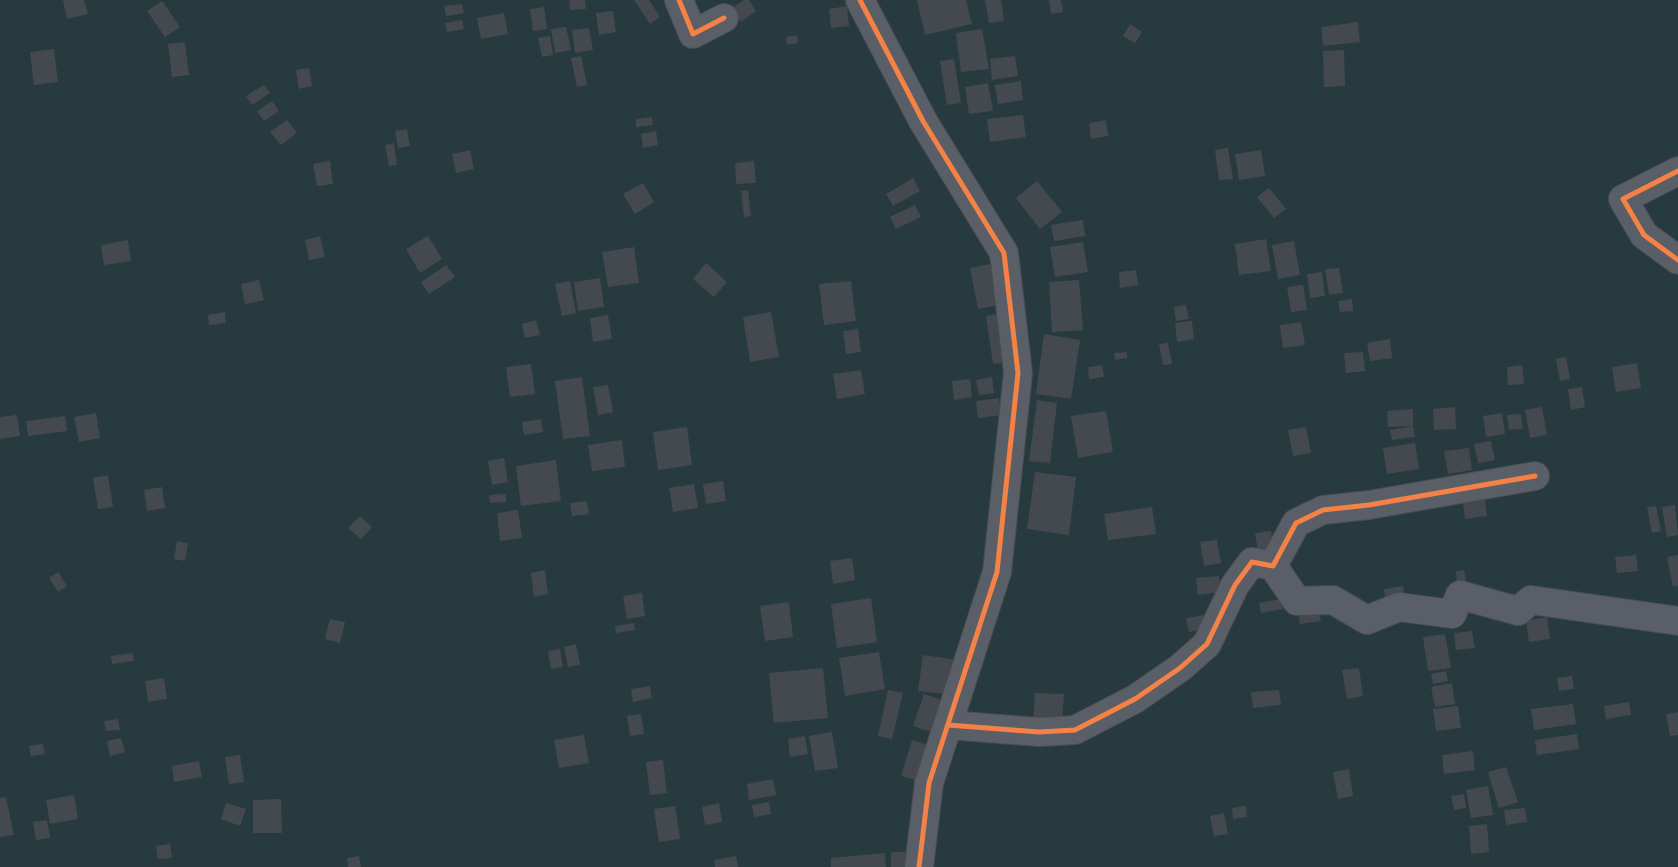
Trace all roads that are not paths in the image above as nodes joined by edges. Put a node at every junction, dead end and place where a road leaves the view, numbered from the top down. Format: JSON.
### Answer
{"nodes":[{"id":1,"x":679,"y":0,"type":"edge"},
{"id":2,"x":860,"y":0,"type":"edge"},
{"id":3,"x":724,"y":18,"type":"dead end"},
{"id":4,"x":1678,"y":171,"type":"edge"},
{"id":5,"x":1678,"y":260,"type":"edge"},
{"id":6,"x":1535,"y":476,"type":"dead end"},
{"id":7,"x":1274,"y":566,"type":"junction"},
{"id":8,"x":1678,"y":621,"type":"edge"},
{"id":9,"x":948,"y":725,"type":"junction"},
{"id":10,"x":919,"y":867,"type":"edge"}],
"edges":[{"from":1,"to":3,"type":"street"},
{"from":2,"to":9,"type":"street"},
{"from":4,"to":5,"type":"street"},
{"from":6,"to":7,"type":"street"},
{"from":7,"to":8,"type":"street"},
{"from":7,"to":9,"type":"street"},
{"from":9,"to":10,"type":"street"}]}
